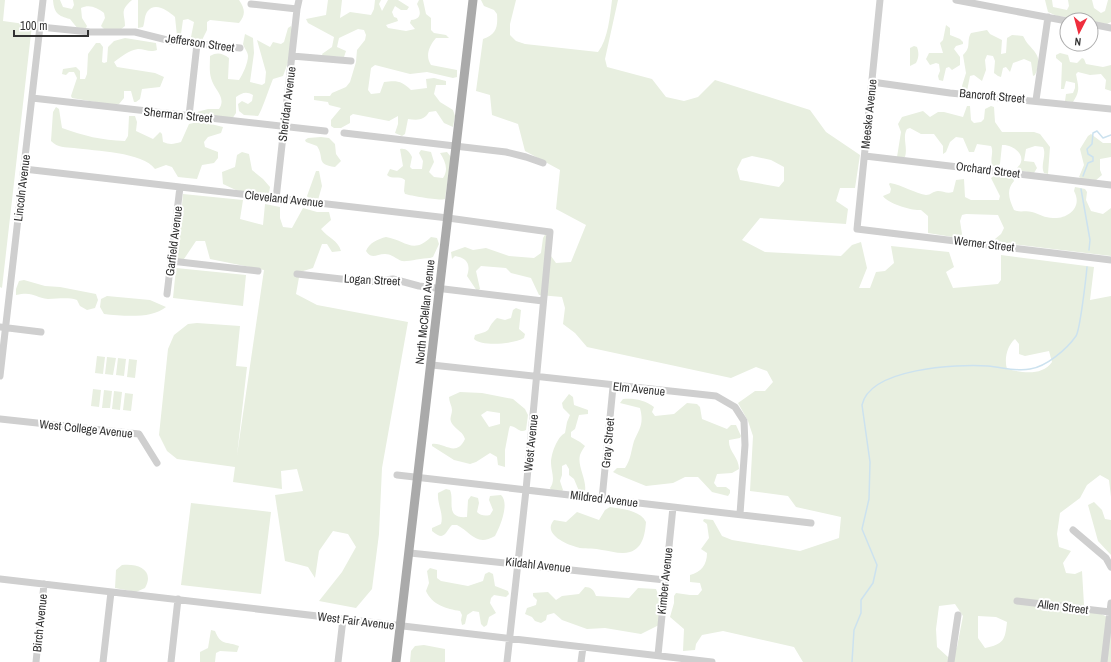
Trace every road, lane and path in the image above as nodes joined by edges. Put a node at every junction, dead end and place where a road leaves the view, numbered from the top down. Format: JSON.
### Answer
{"nodes":[{"id":1,"x":43,"y":0,"type":"edge"},
{"id":2,"x":299,"y":0,"type":"edge"},
{"id":3,"x":473,"y":0,"type":"edge"},
{"id":4,"x":880,"y":0,"type":"edge"},
{"id":5,"x":956,"y":0,"type":"edge"},
{"id":6,"x":251,"y":4,"type":"dead end"},
{"id":7,"x":297,"y":9,"type":"junction"},
{"id":8,"x":1048,"y":18,"type":"junction"},
{"id":9,"x":1059,"y":19,"type":"edge"},
{"id":10,"x":1099,"y":26,"type":"edge"},
{"id":11,"x":40,"y":27,"type":"junction"},
{"id":12,"x":1111,"y":28,"type":"edge"},
{"id":13,"x":197,"y":44,"type":"junction"},
{"id":14,"x":240,"y":48,"type":"dead end"},
{"id":15,"x":292,"y":56,"type":"junction"},
{"id":16,"x":351,"y":61,"type":"dead end"},
{"id":17,"x":872,"y":82,"type":"junction"},
{"id":18,"x":32,"y":98,"type":"junction"},
{"id":19,"x":1036,"y":100,"type":"junction"},
{"id":20,"x":1111,"y":109,"type":"edge"},
{"id":21,"x":189,"y":116,"type":"junction"},
{"id":22,"x":284,"y":127,"type":"junction"},
{"id":23,"x":325,"y":131,"type":"dead end"},
{"id":24,"x":344,"y":133,"type":"dead end"},
{"id":25,"x":457,"y":146,"type":"junction"},
{"id":26,"x":865,"y":156,"type":"junction"},
{"id":27,"x":543,"y":164,"type":"dead end"},
{"id":28,"x":24,"y":170,"type":"junction"},
{"id":29,"x":1111,"y":185,"type":"edge"},
{"id":30,"x":180,"y":187,"type":"junction"},
{"id":31,"x":276,"y":199,"type":"junction"},
{"id":32,"x":448,"y":218,"type":"junction"},
{"id":33,"x":857,"y":228,"type":"joint"},
{"id":34,"x":543,"y":230,"type":"joint"},
{"id":35,"x":1111,"y":260,"type":"edge"},
{"id":36,"x":171,"y":261,"type":"junction"},
{"id":37,"x":258,"y":271,"type":"dead end"},
{"id":38,"x":297,"y":274,"type":"dead end"},
{"id":39,"x":440,"y":289,"type":"junction"},
{"id":40,"x":167,"y":294,"type":"dead end"},
{"id":41,"x":543,"y":301,"type":"junction"},
{"id":42,"x":3,"y":328,"type":"edge"},
{"id":43,"x":41,"y":332,"type":"dead end"},
{"id":44,"x":432,"y":365,"type":"junction"},
{"id":45,"x":0,"y":376,"type":"edge"},
{"id":46,"x":537,"y":378,"type":"junction"},
{"id":47,"x":613,"y":386,"type":"junction"},
{"id":48,"x":0,"y":419,"type":"edge"},
{"id":49,"x":157,"y":463,"type":"dead end"},
{"id":50,"x":397,"y":475,"type":"dead end"},
{"id":51,"x":417,"y":477,"type":"junction"},
{"id":52,"x":526,"y":490,"type":"junction"},
{"id":53,"x":602,"y":498,"type":"junction"},
{"id":54,"x":673,"y":507,"type":"junction"},
{"id":55,"x":740,"y":514,"type":"junction"},
{"id":56,"x":810,"y":523,"type":"dead end"},
{"id":57,"x":1073,"y":530,"type":"dead end"},
{"id":58,"x":410,"y":553,"type":"junction"},
{"id":59,"x":518,"y":563,"type":"junction"},
{"id":60,"x":1111,"y":567,"type":"edge"},
{"id":61,"x":0,"y":579,"type":"edge"},
{"id":62,"x":665,"y":580,"type":"junction"},
{"id":63,"x":44,"y":584,"type":"junction"},
{"id":64,"x":111,"y":592,"type":"junction"},
{"id":65,"x":178,"y":599,"type":"junction"},
{"id":66,"x":1017,"y":601,"type":"dead end"},
{"id":67,"x":1111,"y":603,"type":"edge"},
{"id":68,"x":1110,"y":612,"type":"junction"},
{"id":69,"x":958,"y":615,"type":"dead end"},
{"id":70,"x":343,"y":619,"type":"junction"},
{"id":71,"x":401,"y":626,"type":"junction"},
{"id":72,"x":510,"y":639,"type":"junction"},
{"id":73,"x":583,"y":647,"type":"junction"},
{"id":74,"x":637,"y":653,"type":"junction"},
{"id":75,"x":658,"y":655,"type":"junction"},
{"id":76,"x":636,"y":661,"type":"dead end"},
{"id":77,"x":36,"y":662,"type":"edge"},
{"id":78,"x":103,"y":662,"type":"edge"},
{"id":79,"x":171,"y":662,"type":"edge"},
{"id":80,"x":338,"y":662,"type":"edge"},
{"id":81,"x":396,"y":662,"type":"edge"},
{"id":82,"x":507,"y":662,"type":"edge"},
{"id":83,"x":582,"y":662,"type":"edge"},
{"id":84,"x":712,"y":662,"type":"edge"},
{"id":85,"x":951,"y":662,"type":"edge"},
{"id":86,"x":1104,"y":662,"type":"edge"}],
"edges":[{"from":1,"to":11,"type":"street","name":"Lincoln Avenue"},
{"from":2,"to":7,"type":"street","name":"Sheridan Avenue"},
{"from":3,"to":25,"type":"main road","name":"North McClellan Avenue"},
{"from":4,"to":17,"type":"street","name":"Meeske Avenue"},
{"from":5,"to":8,"type":"street"},
{"from":6,"to":7,"type":"street"},
{"from":7,"to":15,"type":"street","name":"Sheridan Avenue"},
{"from":8,"to":9,"type":"street"},
{"from":8,"to":19,"type":"street"},
{"from":10,"to":12,"type":"street"},
{"from":11,"to":13,"type":"street","name":"Jefferson Street"},
{"from":11,"to":18,"type":"street","name":"Lincoln Avenue"},
{"from":13,"to":14,"type":"street","name":"Jefferson Street"},
{"from":13,"to":21,"type":"street"},
{"from":15,"to":16,"type":"street"},
{"from":15,"to":22,"type":"street","name":"Sheridan Avenue"},
{"from":17,"to":19,"type":"street","name":"Bancroft Street"},
{"from":17,"to":26,"type":"street","name":"Meeske Avenue"},
{"from":18,"to":21,"type":"street","name":"Sherman Street"},
{"from":18,"to":28,"type":"street","name":"Lincoln Avenue"},
{"from":19,"to":20,"type":"street","name":"Bancroft Street"},
{"from":21,"to":22,"type":"street","name":"Sherman Street"},
{"from":22,"to":23,"type":"street","name":"Sherman Street"},
{"from":22,"to":31,"type":"street","name":"Sheridan Avenue"},
{"from":24,"to":25,"type":"street"},
{"from":25,"to":27,"type":"street"},
{"from":25,"to":32,"type":"main road","name":"North McClellan Avenue"},
{"from":26,"to":29,"type":"street","name":"Orchard Street"},
{"from":26,"to":33,"type":"street","name":"Meeske Avenue"},
{"from":28,"to":30,"type":"street","name":"Cleveland Avenue"},
{"from":28,"to":42,"type":"street","name":"Lincoln Avenue"},
{"from":30,"to":31,"type":"street","name":"Cleveland Avenue"},
{"from":30,"to":36,"type":"street","name":"Garfield Avenue"},
{"from":31,"to":32,"type":"street","name":"Cleveland Avenue"},
{"from":32,"to":34,"type":"street","name":"Cleveland Avenue"},
{"from":32,"to":39,"type":"main road","name":"North McClellan Avenue"},
{"from":33,"to":35,"type":"street","name":"Werner Street"},
{"from":34,"to":41,"type":"street","name":"West Avenue"},
{"from":36,"to":37,"type":"street"},
{"from":36,"to":40,"type":"street","name":"Garfield Avenue"},
{"from":38,"to":39,"type":"street","name":"Logan Street"},
{"from":39,"to":41,"type":"street","name":"Logan Street"},
{"from":39,"to":44,"type":"main road","name":"North McClellan Avenue"},
{"from":41,"to":46,"type":"street","name":"West Avenue"},
{"from":42,"to":43,"type":"street"},
{"from":42,"to":45,"type":"street","name":"Lincoln Avenue"},
{"from":44,"to":46,"type":"street","name":"Elm Avenue"},
{"from":44,"to":51,"type":"main road","name":"North McClellan Avenue"},
{"from":46,"to":47,"type":"street","name":"Elm Avenue"},
{"from":46,"to":52,"type":"street","name":"West Avenue"},
{"from":47,"to":53,"type":"street","name":"Gray Street"},
{"from":47,"to":55,"type":"street","name":"Elm Avenue"},
{"from":48,"to":49,"type":"street","name":"West College Avenue"},
{"from":50,"to":51,"type":"street","name":"Mildred Avenue"},
{"from":51,"to":52,"type":"street","name":"Mildred Avenue"},
{"from":51,"to":58,"type":"main road","name":"North McClellan Avenue"},
{"from":52,"to":53,"type":"street","name":"Mildred Avenue"},
{"from":52,"to":59,"type":"street","name":"West Avenue"},
{"from":53,"to":54,"type":"street","name":"Mildred Avenue"},
{"from":54,"to":55,"type":"street","name":"Mildred Avenue"},
{"from":54,"to":62,"type":"street","name":"Kimber Avenue"},
{"from":55,"to":56,"type":"street","name":"Mildred Avenue"},
{"from":57,"to":60,"type":"street"},
{"from":58,"to":59,"type":"street","name":"Kildahl Avenue"},
{"from":58,"to":71,"type":"main road","name":"North McClellan Avenue"},
{"from":59,"to":62,"type":"street","name":"Kildahl Avenue"},
{"from":59,"to":72,"type":"street","name":"West Avenue"},
{"from":61,"to":63,"type":"street","name":"West Fair Avenue"},
{"from":62,"to":75,"type":"street","name":"Kimber Avenue"},
{"from":63,"to":64,"type":"street","name":"West Fair Avenue"},
{"from":63,"to":77,"type":"street","name":"Birch Avenue"},
{"from":64,"to":65,"type":"street","name":"West Fair Avenue"},
{"from":64,"to":78,"type":"street"},
{"from":65,"to":70,"type":"street","name":"West Fair Avenue"},
{"from":65,"to":79,"type":"street"},
{"from":66,"to":68,"type":"street","name":"Allen Street"},
{"from":67,"to":68,"type":"street"},
{"from":68,"to":86,"type":"street"},
{"from":69,"to":85,"type":"street"},
{"from":70,"to":71,"type":"street","name":"West Fair Avenue"},
{"from":70,"to":80,"type":"street"},
{"from":71,"to":72,"type":"street","name":"West Fair Avenue"},
{"from":71,"to":81,"type":"main road","name":"North McClellan Avenue"},
{"from":72,"to":73,"type":"street","name":"West Fair Avenue"},
{"from":72,"to":82,"type":"street","name":"West Avenue"},
{"from":73,"to":74,"type":"street","name":"West Fair Avenue"},
{"from":73,"to":83,"type":"street"},
{"from":74,"to":75,"type":"street","name":"West Fair Avenue"},
{"from":74,"to":76,"type":"street"},
{"from":75,"to":84,"type":"street","name":"West Fair Avenue"}]}
